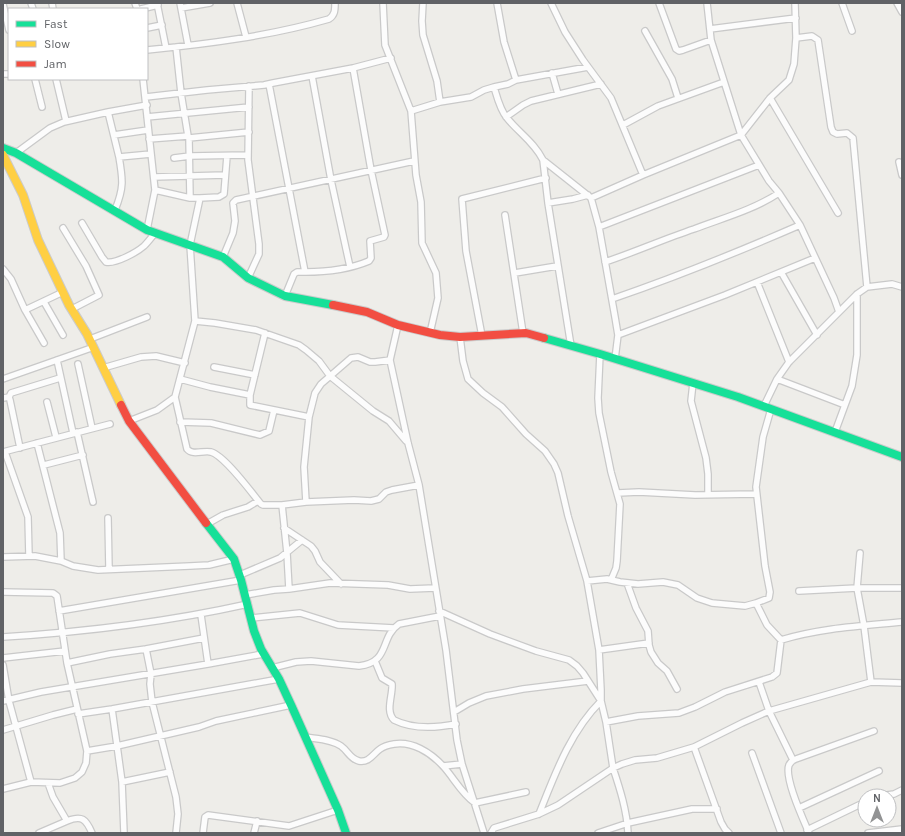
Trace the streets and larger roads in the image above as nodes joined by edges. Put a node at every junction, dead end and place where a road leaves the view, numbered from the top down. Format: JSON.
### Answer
{"nodes":[{"id":1,"x":210,"y":3,"type":"edge"},
{"id":2,"x":237,"y":3,"type":"edge"},
{"id":3,"x":335,"y":3,"type":"edge"},
{"id":4,"x":383,"y":3,"type":"edge"},
{"id":5,"x":423,"y":3,"type":"edge"},
{"id":6,"x":497,"y":3,"type":"edge"},
{"id":7,"x":551,"y":3,"type":"edge"},
{"id":8,"x":659,"y":3,"type":"edge"},
{"id":9,"x":707,"y":3,"type":"edge"},
{"id":10,"x":796,"y":3,"type":"edge"},
{"id":11,"x":842,"y":3,"type":"edge"},
{"id":12,"x":897,"y":3,"type":"edge"},
{"id":13,"x":3,"y":4,"type":"edge"},
{"id":14,"x":158,"y":4,"type":"edge"},
{"id":15,"x":181,"y":5,"type":"edge"},
{"id":16,"x":144,"y":8,"type":"edge"},
{"id":17,"x":902,"y":12,"type":"edge"},
{"id":18,"x":796,"y":18,"type":"junction"},
{"id":19,"x":6,"y":22,"type":"edge"},
{"id":20,"x":162,"y":25,"type":"junction"},
{"id":21,"x":148,"y":28,"type":"edge"},
{"id":22,"x":710,"y":29,"type":"junction"},
{"id":23,"x":645,"y":31,"type":"dead end"},
{"id":24,"x":852,"y":31,"type":"dead end"},
{"id":25,"x":246,"y":37,"type":"junction"},
{"id":26,"x":796,"y":38,"type":"junction"},
{"id":27,"x":711,"y":40,"type":"junction"},
{"id":28,"x":188,"y":45,"type":"junction"},
{"id":29,"x":176,"y":47,"type":"junction"},
{"id":30,"x":166,"y":48,"type":"junction"},
{"id":31,"x":148,"y":50,"type":"edge"},
{"id":32,"x":391,"y":58,"type":"junction"},
{"id":33,"x":588,"y":67,"type":"junction"},
{"id":34,"x":353,"y":68,"type":"junction"},
{"id":35,"x":552,"y":73,"type":"junction"},
{"id":36,"x":312,"y":76,"type":"junction"},
{"id":37,"x":34,"y":80,"type":"edge"},
{"id":38,"x":56,"y":80,"type":"edge"},
{"id":39,"x":143,"y":80,"type":"edge"},
{"id":40,"x":516,"y":80,"type":"junction"},
{"id":41,"x":724,"y":82,"type":"junction"},
{"id":42,"x":269,"y":84,"type":"junction"},
{"id":43,"x":602,"y":84,"type":"junction"},
{"id":44,"x":249,"y":86,"type":"junction"},
{"id":45,"x":494,"y":87,"type":"junction"},
{"id":46,"x":181,"y":93,"type":"junction"},
{"id":47,"x":558,"y":94,"type":"junction"},
{"id":48,"x":146,"y":97,"type":"junction"},
{"id":49,"x":678,"y":98,"type":"junction"},
{"id":50,"x":770,"y":98,"type":"junction"},
{"id":51,"x":440,"y":102,"type":"junction"},
{"id":52,"x":147,"y":105,"type":"junction"},
{"id":53,"x":42,"y":107,"type":"dead end"},
{"id":54,"x":249,"y":107,"type":"junction"},
{"id":55,"x":411,"y":111,"type":"junction"},
{"id":56,"x":108,"y":112,"type":"junction"},
{"id":57,"x":184,"y":112,"type":"junction"},
{"id":58,"x":147,"y":117,"type":"junction"},
{"id":59,"x":506,"y":117,"type":"junction"},
{"id":60,"x":66,"y":121,"type":"junction"},
{"id":61,"x":623,"y":125,"type":"junction"},
{"id":62,"x":148,"y":130,"type":"junction"},
{"id":63,"x":249,"y":132,"type":"junction"},
{"id":64,"x":114,"y":135,"type":"junction"},
{"id":65,"x":741,"y":135,"type":"junction"},
{"id":66,"x":188,"y":137,"type":"junction"},
{"id":67,"x":149,"y":139,"type":"junction"},
{"id":68,"x":3,"y":148,"type":"edge"},
{"id":69,"x":16,"y":153,"type":"junction"},
{"id":70,"x":151,"y":154,"type":"junction"},
{"id":71,"x":3,"y":155,"type":"edge"},
{"id":72,"x":248,"y":155,"type":"junction"},
{"id":73,"x":190,"y":156,"type":"junction"},
{"id":74,"x":227,"y":156,"type":"junction"},
{"id":75,"x":119,"y":157,"type":"junction"},
{"id":76,"x":174,"y":158,"type":"dead end"},
{"id":77,"x":543,"y":160,"type":"junction"},
{"id":78,"x":414,"y":161,"type":"junction"},
{"id":79,"x":899,"y":162,"type":"dead end"},
{"id":80,"x":760,"y":165,"type":"junction"},
{"id":81,"x":371,"y":170,"type":"junction"},
{"id":82,"x":225,"y":175,"type":"junction"},
{"id":83,"x":643,"y":175,"type":"junction"},
{"id":84,"x":902,"y":175,"type":"edge"},
{"id":85,"x":190,"y":176,"type":"junction"},
{"id":86,"x":154,"y":177,"type":"junction"},
{"id":87,"x":546,"y":178,"type":"junction"},
{"id":88,"x":331,"y":180,"type":"junction"},
{"id":89,"x":290,"y":189,"type":"junction"},
{"id":90,"x":156,"y":190,"type":"junction"},
{"id":91,"x":779,"y":194,"type":"junction"},
{"id":92,"x":590,"y":196,"type":"junction"},
{"id":93,"x":252,"y":197,"type":"junction"},
{"id":94,"x":190,"y":198,"type":"junction"},
{"id":95,"x":200,"y":198,"type":"junction"},
{"id":96,"x":548,"y":204,"type":"junction"},
{"id":97,"x":115,"y":210,"type":"junction"},
{"id":98,"x":838,"y":213,"type":"dead end"},
{"id":99,"x":505,"y":215,"type":"dead end"},
{"id":100,"x":82,"y":224,"type":"dead end"},
{"id":101,"x":800,"y":225,"type":"junction"},
{"id":102,"x":599,"y":227,"type":"junction"},
{"id":103,"x":64,"y":228,"type":"dead end"},
{"id":104,"x":151,"y":232,"type":"junction"},
{"id":105,"x":190,"y":245,"type":"junction"},
{"id":106,"x":223,"y":257,"type":"junction"},
{"id":107,"x":815,"y":258,"type":"junction"},
{"id":108,"x":606,"y":262,"type":"junction"},
{"id":109,"x":557,"y":266,"type":"junction"},
{"id":110,"x":350,"y":267,"type":"junction"},
{"id":111,"x":3,"y":269,"type":"edge"},
{"id":112,"x":305,"y":272,"type":"junction"},
{"id":113,"x":781,"y":272,"type":"junction"},
{"id":114,"x":515,"y":273,"type":"junction"},
{"id":115,"x":248,"y":278,"type":"junction"},
{"id":116,"x":757,"y":282,"type":"junction"},
{"id":117,"x":867,"y":287,"type":"junction"},
{"id":118,"x":902,"y":287,"type":"edge"},
{"id":119,"x":63,"y":292,"type":"junction"},
{"id":120,"x":857,"y":294,"type":"junction"},
{"id":121,"x":285,"y":296,"type":"junction"},
{"id":122,"x":612,"y":299,"type":"junction"},
{"id":123,"x":44,"y":302,"type":"junction"},
{"id":124,"x":72,"y":309,"type":"junction"},
{"id":125,"x":25,"y":310,"type":"junction"},
{"id":126,"x":839,"y":312,"type":"junction"},
{"id":127,"x":147,"y":317,"type":"dead end"},
{"id":128,"x":195,"y":321,"type":"junction"},
{"id":129,"x":398,"y":326,"type":"junction"},
{"id":130,"x":265,"y":333,"type":"junction"},
{"id":131,"x":430,"y":333,"type":"junction"},
{"id":132,"x":523,"y":333,"type":"junction"},
{"id":133,"x":63,"y":335,"type":"dead end"},
{"id":134,"x":618,"y":335,"type":"junction"},
{"id":135,"x":817,"y":335,"type":"junction"},
{"id":136,"x":482,"y":336,"type":"junction"},
{"id":137,"x":460,"y":337,"type":"junction"},
{"id":138,"x":90,"y":338,"type":"junction"},
{"id":139,"x":44,"y":343,"type":"dead end"},
{"id":140,"x":571,"y":346,"type":"junction"},
{"id":141,"x":94,"y":347,"type":"junction"},
{"id":142,"x":600,"y":354,"type":"junction"},
{"id":143,"x":57,"y":360,"type":"junction"},
{"id":144,"x":390,"y":360,"type":"junction"},
{"id":145,"x":615,"y":360,"type":"junction"},
{"id":146,"x":789,"y":362,"type":"junction"},
{"id":147,"x":185,"y":363,"type":"junction"},
{"id":148,"x":78,"y":364,"type":"dead end"},
{"id":149,"x":214,"y":366,"type":"dead end"},
{"id":150,"x":103,"y":368,"type":"junction"},
{"id":151,"x":255,"y":375,"type":"junction"},
{"id":152,"x":330,"y":376,"type":"junction"},
{"id":153,"x":60,"y":378,"type":"junction"},
{"id":154,"x":3,"y":379,"type":"edge"},
{"id":155,"x":180,"y":379,"type":"junction"},
{"id":156,"x":777,"y":379,"type":"junction"},
{"id":157,"x":693,"y":382,"type":"junction"},
{"id":158,"x":250,"y":395,"type":"junction"},
{"id":159,"x":6,"y":397,"type":"edge"},
{"id":160,"x":175,"y":397,"type":"junction"},
{"id":161,"x":47,"y":402,"type":"dead end"},
{"id":162,"x":845,"y":405,"type":"junction"},
{"id":163,"x":767,"y":408,"type":"junction"},
{"id":164,"x":274,"y":410,"type":"junction"},
{"id":165,"x":309,"y":417,"type":"junction"},
{"id":166,"x":130,"y":421,"type":"junction"},
{"id":167,"x":180,"y":422,"type":"junction"},
{"id":168,"x":110,"y":424,"type":"dead end"},
{"id":169,"x":92,"y":428,"type":"junction"},
{"id":170,"x":835,"y":432,"type":"junction"},
{"id":171,"x":75,"y":433,"type":"junction"},
{"id":172,"x":56,"y":437,"type":"junction"},
{"id":173,"x":37,"y":443,"type":"junction"},
{"id":174,"x":408,"y":443,"type":"junction"},
{"id":175,"x":20,"y":448,"type":"junction"},
{"id":176,"x":4,"y":452,"type":"edge"},
{"id":177,"x":83,"y":455,"type":"junction"},
{"id":178,"x":902,"y":457,"type":"edge"},
{"id":179,"x":44,"y":465,"type":"junction"},
{"id":180,"x":419,"y":485,"type":"junction"},
{"id":181,"x":618,"y":493,"type":"junction"},
{"id":182,"x":708,"y":494,"type":"junction"},
{"id":183,"x":756,"y":494,"type":"junction"},
{"id":184,"x":258,"y":501,"type":"junction"},
{"id":185,"x":93,"y":502,"type":"dead end"},
{"id":186,"x":306,"y":502,"type":"junction"},
{"id":187,"x":282,"y":505,"type":"junction"},
{"id":188,"x":108,"y":518,"type":"dead end"},
{"id":189,"x":207,"y":524,"type":"junction"},
{"id":190,"x":284,"y":528,"type":"junction"},
{"id":191,"x":302,"y":540,"type":"junction"},
{"id":192,"x":287,"y":553,"type":"junction"},
{"id":193,"x":860,"y":553,"type":"dead end"},
{"id":194,"x":29,"y":556,"type":"junction"},
{"id":195,"x":3,"y":557,"type":"edge"},
{"id":196,"x":234,"y":559,"type":"junction"},
{"id":197,"x":61,"y":561,"type":"junction"},
{"id":198,"x":109,"y":569,"type":"junction"},
{"id":199,"x":240,"y":578,"type":"junction"},
{"id":200,"x":610,"y":580,"type":"junction"},
{"id":201,"x":587,"y":581,"type":"junction"},
{"id":202,"x":627,"y":583,"type":"junction"},
{"id":203,"x":341,"y":584,"type":"junction"},
{"id":204,"x":435,"y":588,"type":"junction"},
{"id":205,"x":857,"y":588,"type":"junction"},
{"id":206,"x":902,"y":588,"type":"edge"},
{"id":207,"x":290,"y":589,"type":"junction"},
{"id":208,"x":799,"y":591,"type":"dead end"},
{"id":209,"x":3,"y":592,"type":"edge"},
{"id":210,"x":245,"y":595,"type":"junction"},
{"id":211,"x":756,"y":603,"type":"junction"},
{"id":212,"x":248,"y":604,"type":"junction"},
{"id":213,"x":59,"y":611,"type":"junction"},
{"id":214,"x":439,"y":613,"type":"junction"},
{"id":215,"x":200,"y":615,"type":"junction"},
{"id":216,"x":251,"y":618,"type":"junction"},
{"id":217,"x":902,"y":622,"type":"edge"},
{"id":218,"x":864,"y":626,"type":"junction"},
{"id":219,"x":394,"y":628,"type":"junction"},
{"id":220,"x":63,"y":634,"type":"junction"},
{"id":221,"x":3,"y":637,"type":"edge"},
{"id":222,"x":204,"y":638,"type":"junction"},
{"id":223,"x":781,"y":640,"type":"junction"},
{"id":224,"x":649,"y":643,"type":"junction"},
{"id":225,"x":146,"y":649,"type":"junction"},
{"id":226,"x":599,"y":650,"type":"junction"},
{"id":227,"x":65,"y":651,"type":"junction"},
{"id":228,"x":264,"y":654,"type":"junction"},
{"id":229,"x":3,"y":658,"type":"edge"},
{"id":230,"x":375,"y":661,"type":"junction"},
{"id":231,"x":67,"y":663,"type":"junction"},
{"id":232,"x":208,"y":664,"type":"junction"},
{"id":233,"x":3,"y":665,"type":"edge"},
{"id":234,"x":272,"y":668,"type":"junction"},
{"id":235,"x":150,"y":674,"type":"junction"},
{"id":236,"x":279,"y":679,"type":"junction"},
{"id":237,"x":588,"y":681,"type":"junction"},
{"id":238,"x":759,"y":682,"type":"junction"},
{"id":239,"x":871,"y":682,"type":"junction"},
{"id":240,"x":902,"y":683,"type":"edge"},
{"id":241,"x":72,"y":687,"type":"junction"},
{"id":242,"x":677,"y":689,"type":"dead end"},
{"id":243,"x":6,"y":701,"type":"edge"},
{"id":244,"x":601,"y":701,"type":"junction"},
{"id":245,"x":152,"y":702,"type":"junction"},
{"id":246,"x":291,"y":704,"type":"junction"},
{"id":247,"x":112,"y":709,"type":"junction"},
{"id":248,"x":78,"y":711,"type":"junction"},
{"id":249,"x":454,"y":712,"type":"junction"},
{"id":250,"x":769,"y":712,"type":"junction"},
{"id":251,"x":606,"y":722,"type":"junction"},
{"id":252,"x":456,"y":724,"type":"junction"},
{"id":253,"x":15,"y":726,"type":"junction"},
{"id":254,"x":3,"y":730,"type":"edge"},
{"id":255,"x":874,"y":731,"type":"dead end"},
{"id":256,"x":160,"y":736,"type":"junction"},
{"id":257,"x":305,"y":737,"type":"junction"},
{"id":258,"x":117,"y":746,"type":"junction"},
{"id":259,"x":694,"y":747,"type":"junction"},
{"id":260,"x":87,"y":751,"type":"junction"},
{"id":261,"x":752,"y":753,"type":"dead end"},
{"id":262,"x":793,"y":760,"type":"junction"},
{"id":263,"x":462,"y":764,"type":"junction"},
{"id":264,"x":443,"y":766,"type":"junction"},
{"id":265,"x":613,"y":768,"type":"junction"},
{"id":266,"x":879,"y":771,"type":"dead end"},
{"id":267,"x":170,"y":772,"type":"junction"},
{"id":268,"x":30,"y":782,"type":"junction"},
{"id":269,"x":122,"y":782,"type":"junction"},
{"id":270,"x":48,"y":783,"type":"junction"},
{"id":271,"x":3,"y":788,"type":"edge"},
{"id":272,"x":526,"y":792,"type":"dead end"},
{"id":273,"x":475,"y":803,"type":"junction"},
{"id":274,"x":857,"y":806,"type":"edge"},
{"id":275,"x":717,"y":808,"type":"junction"},
{"id":276,"x":799,"y":808,"type":"junction"},
{"id":277,"x":338,"y":810,"type":"junction"},
{"id":278,"x":539,"y":814,"type":"junction"},
{"id":279,"x":67,"y":821,"type":"junction"},
{"id":280,"x":257,"y":821,"type":"junction"},
{"id":281,"x":628,"y":823,"type":"junction"},
{"id":282,"x":482,"y":824,"type":"junction"},
{"id":283,"x":902,"y":828,"type":"edge"},
{"id":284,"x":492,"y":830,"type":"edge"},
{"id":285,"x":808,"y":831,"type":"edge"},
{"id":286,"x":39,"y":833,"type":"edge"},
{"id":287,"x":92,"y":833,"type":"edge"},
{"id":288,"x":124,"y":833,"type":"edge"},
{"id":289,"x":176,"y":833,"type":"edge"},
{"id":290,"x":203,"y":833,"type":"edge"},
{"id":291,"x":254,"y":833,"type":"edge"},
{"id":292,"x":346,"y":833,"type":"edge"},
{"id":293,"x":484,"y":833,"type":"edge"},
{"id":294,"x":598,"y":833,"type":"edge"},
{"id":295,"x":628,"y":833,"type":"edge"},
{"id":296,"x":729,"y":833,"type":"edge"},
{"id":297,"x":781,"y":833,"type":"edge"},
{"id":298,"x":868,"y":833,"type":"edge"}],
"edges":[{"from":1,"to":15,"type":"street"},
{"from":2,"to":25,"type":"street"},
{"from":3,"to":25,"type":"street"},
{"from":4,"to":32,"type":"street"},
{"from":5,"to":51,"type":"street"},
{"from":6,"to":40,"type":"street"},
{"from":7,"to":33,"type":"street"},
{"from":8,"to":27,"type":"street"},
{"from":9,"to":22,"type":"street"},
{"from":10,"to":18,"type":"street"},
{"from":11,"to":24,"type":"street"},
{"from":12,"to":17,"type":"street"},
{"from":13,"to":19,"type":"street"},
{"from":14,"to":16,"type":"street"},
{"from":14,"to":20,"type":"street"},
{"from":15,"to":28,"type":"street"},
{"from":18,"to":22,"type":"street"},
{"from":18,"to":26,"type":"street"},
{"from":20,"to":21,"type":"street"},
{"from":20,"to":30,"type":"street"},
{"from":22,"to":27,"type":"street"},
{"from":23,"to":49,"type":"street"},
{"from":25,"to":28,"type":"street"},
{"from":26,"to":50,"type":"street"},
{"from":26,"to":117,"type":"street"},
{"from":27,"to":41,"type":"street"},
{"from":28,"to":29,"type":"street"},
{"from":29,"to":30,"type":"street"},
{"from":29,"to":46,"type":"street"},
{"from":30,"to":31,"type":"street"},
{"from":32,"to":34,"type":"street"},
{"from":32,"to":55,"type":"street"},
{"from":33,"to":35,"type":"street"},
{"from":33,"to":43,"type":"street"},
{"from":34,"to":36,"type":"street"},
{"from":34,"to":81,"type":"street"},
{"from":35,"to":40,"type":"street"},
{"from":35,"to":47,"type":"street"},
{"from":36,"to":42,"type":"street"},
{"from":36,"to":88,"type":"street"},
{"from":37,"to":53,"type":"street"},
{"from":38,"to":60,"type":"street"},
{"from":39,"to":48,"type":"street"},
{"from":40,"to":45,"type":"street"},
{"from":41,"to":49,"type":"street"},
{"from":41,"to":65,"type":"street"},
{"from":42,"to":44,"type":"street"},
{"from":42,"to":89,"type":"street"},
{"from":43,"to":47,"type":"street"},
{"from":43,"to":61,"type":"street"},
{"from":44,"to":46,"type":"street"},
{"from":44,"to":54,"type":"street"},
{"from":45,"to":51,"type":"street"},
{"from":45,"to":59,"type":"street"},
{"from":46,"to":48,"type":"street"},
{"from":46,"to":57,"type":"street"},
{"from":47,"to":59,"type":"street"},
{"from":48,"to":52,"type":"street"},
{"from":49,"to":61,"type":"street"},
{"from":50,"to":65,"type":"street"},
{"from":50,"to":98,"type":"street"},
{"from":51,"to":55,"type":"street"},
{"from":52,"to":56,"type":"street"},
{"from":52,"to":58,"type":"street"},
{"from":54,"to":57,"type":"street"},
{"from":54,"to":63,"type":"street"},
{"from":55,"to":78,"type":"street"},
{"from":56,"to":60,"type":"street"},
{"from":56,"to":64,"type":"street"},
{"from":57,"to":58,"type":"street"},
{"from":57,"to":66,"type":"street"},
{"from":58,"to":62,"type":"street"},
{"from":59,"to":77,"type":"street"},
{"from":60,"to":69,"type":"street"},
{"from":61,"to":83,"type":"street"},
{"from":62,"to":64,"type":"street"},
{"from":62,"to":67,"type":"street"},
{"from":63,"to":66,"type":"street"},
{"from":63,"to":72,"type":"street"},
{"from":64,"to":75,"type":"street"},
{"from":65,"to":80,"type":"street"},
{"from":65,"to":83,"type":"street"},
{"from":66,"to":67,"type":"street"},
{"from":66,"to":73,"type":"street"},
{"from":67,"to":70,"type":"street"},
{"from":68,"to":69,"type":"street"},
{"from":69,"to":97,"type":"street"},
{"from":70,"to":75,"type":"street"},
{"from":70,"to":86,"type":"street"},
{"from":71,"to":119,"type":"street"},
{"from":72,"to":74,"type":"street"},
{"from":72,"to":93,"type":"street"},
{"from":73,"to":74,"type":"street"},
{"from":73,"to":76,"type":"street"},
{"from":73,"to":85,"type":"street"},
{"from":74,"to":82,"type":"street"},
{"from":75,"to":97,"type":"street"},
{"from":77,"to":87,"type":"street"},
{"from":77,"to":92,"type":"street"},
{"from":78,"to":81,"type":"street"},
{"from":78,"to":131,"type":"street"},
{"from":79,"to":84,"type":"street"},
{"from":80,"to":91,"type":"street"},
{"from":80,"to":102,"type":"street"},
{"from":81,"to":88,"type":"street"},
{"from":81,"to":110,"type":"street"},
{"from":82,"to":85,"type":"street"},
{"from":82,"to":95,"type":"street"},
{"from":83,"to":92,"type":"street"},
{"from":85,"to":86,"type":"street"},
{"from":85,"to":94,"type":"street"},
{"from":86,"to":90,"type":"street"},
{"from":87,"to":96,"type":"street"},
{"from":87,"to":136,"type":"street"},
{"from":88,"to":89,"type":"street"},
{"from":88,"to":110,"type":"street"},
{"from":89,"to":93,"type":"street"},
{"from":89,"to":112,"type":"street"},
{"from":90,"to":94,"type":"street"},
{"from":90,"to":104,"type":"street"},
{"from":91,"to":101,"type":"street"},
{"from":91,"to":108,"type":"street"},
{"from":92,"to":96,"type":"street"},
{"from":92,"to":102,"type":"street"},
{"from":93,"to":106,"type":"street"},
{"from":93,"to":115,"type":"street"},
{"from":94,"to":95,"type":"street"},
{"from":95,"to":105,"type":"street"},
{"from":96,"to":109,"type":"street"},
{"from":97,"to":104,"type":"street"},
{"from":99,"to":114,"type":"street"},
{"from":100,"to":104,"type":"street"},
{"from":101,"to":107,"type":"street"},
{"from":101,"to":122,"type":"street"},
{"from":102,"to":108,"type":"street"},
{"from":103,"to":124,"type":"street"},
{"from":104,"to":105,"type":"street"},
{"from":105,"to":106,"type":"street"},
{"from":105,"to":128,"type":"street"},
{"from":106,"to":115,"type":"street"},
{"from":107,"to":113,"type":"street"},
{"from":107,"to":126,"type":"street"},
{"from":108,"to":122,"type":"street"},
{"from":109,"to":114,"type":"street"},
{"from":109,"to":140,"type":"street"},
{"from":110,"to":112,"type":"street"},
{"from":111,"to":125,"type":"street"},
{"from":112,"to":121,"type":"street"},
{"from":113,"to":116,"type":"street"},
{"from":113,"to":135,"type":"street"},
{"from":114,"to":132,"type":"street"},
{"from":115,"to":121,"type":"street"},
{"from":116,"to":134,"type":"street"},
{"from":116,"to":146,"type":"street"},
{"from":117,"to":118,"type":"street"},
{"from":117,"to":120,"type":"street"},
{"from":119,"to":123,"type":"street"},
{"from":119,"to":124,"type":"street"},
{"from":120,"to":126,"type":"street"},
{"from":120,"to":162,"type":"street"},
{"from":121,"to":129,"type":"street"},
{"from":122,"to":134,"type":"street"},
{"from":123,"to":125,"type":"street"},
{"from":123,"to":133,"type":"street"},
{"from":124,"to":138,"type":"street"},
{"from":125,"to":139,"type":"street"},
{"from":126,"to":135,"type":"street"},
{"from":127,"to":138,"type":"street"},
{"from":128,"to":130,"type":"street"},
{"from":128,"to":147,"type":"street"},
{"from":129,"to":131,"type":"street"},
{"from":129,"to":144,"type":"street"},
{"from":130,"to":151,"type":"street"},
{"from":130,"to":152,"type":"street"},
{"from":131,"to":137,"type":"street"},
{"from":132,"to":136,"type":"street"},
{"from":132,"to":140,"type":"street"},
{"from":134,"to":145,"type":"street"},
{"from":135,"to":146,"type":"street"},
{"from":136,"to":137,"type":"street"},
{"from":137,"to":201,"type":"street"},
{"from":138,"to":141,"type":"street"},
{"from":140,"to":142,"type":"street"},
{"from":141,"to":143,"type":"street"},
{"from":141,"to":150,"type":"street"},
{"from":142,"to":145,"type":"street"},
{"from":142,"to":181,"type":"street"},
{"from":143,"to":153,"type":"street"},
{"from":143,"to":154,"type":"street"},
{"from":144,"to":152,"type":"street"},
{"from":144,"to":174,"type":"street"},
{"from":145,"to":157,"type":"street"},
{"from":146,"to":156,"type":"street"},
{"from":147,"to":150,"type":"street"},
{"from":147,"to":155,"type":"street"},
{"from":148,"to":169,"type":"street"},
{"from":149,"to":151,"type":"street"},
{"from":150,"to":166,"type":"street"},
{"from":151,"to":158,"type":"street"},
{"from":152,"to":165,"type":"street"},
{"from":152,"to":174,"type":"street"},
{"from":153,"to":159,"type":"street"},
{"from":153,"to":171,"type":"street"},
{"from":155,"to":158,"type":"street"},
{"from":155,"to":160,"type":"street"},
{"from":156,"to":162,"type":"street"},
{"from":156,"to":163,"type":"street"},
{"from":157,"to":163,"type":"street"},
{"from":157,"to":182,"type":"street"},
{"from":158,"to":164,"type":"street"},
{"from":159,"to":175,"type":"street"},
{"from":160,"to":166,"type":"street"},
{"from":160,"to":167,"type":"street"},
{"from":161,"to":172,"type":"street"},
{"from":162,"to":170,"type":"street"},
{"from":163,"to":170,"type":"street"},
{"from":163,"to":183,"type":"street"},
{"from":164,"to":165,"type":"street"},
{"from":164,"to":167,"type":"street"},
{"from":165,"to":186,"type":"street"},
{"from":166,"to":189,"type":"street"},
{"from":167,"to":184,"type":"street"},
{"from":168,"to":169,"type":"street"},
{"from":169,"to":171,"type":"street"},
{"from":170,"to":178,"type":"street"},
{"from":171,"to":172,"type":"street"},
{"from":171,"to":177,"type":"street"},
{"from":172,"to":173,"type":"street"},
{"from":173,"to":175,"type":"street"},
{"from":173,"to":179,"type":"street"},
{"from":174,"to":180,"type":"street"},
{"from":175,"to":176,"type":"street"},
{"from":176,"to":194,"type":"street"},
{"from":177,"to":179,"type":"street"},
{"from":177,"to":185,"type":"street"},
{"from":179,"to":197,"type":"street"},
{"from":180,"to":186,"type":"street"},
{"from":180,"to":204,"type":"street"},
{"from":181,"to":182,"type":"street"},
{"from":181,"to":200,"type":"street"},
{"from":182,"to":183,"type":"street"},
{"from":183,"to":211,"type":"street"},
{"from":184,"to":187,"type":"street"},
{"from":184,"to":189,"type":"street"},
{"from":186,"to":187,"type":"street"},
{"from":187,"to":190,"type":"street"},
{"from":188,"to":198,"type":"street"},
{"from":189,"to":196,"type":"street"},
{"from":190,"to":191,"type":"street"},
{"from":190,"to":192,"type":"street"},
{"from":191,"to":192,"type":"street"},
{"from":191,"to":203,"type":"street"},
{"from":192,"to":199,"type":"street"},
{"from":192,"to":207,"type":"street"},
{"from":193,"to":205,"type":"street"},
{"from":194,"to":195,"type":"street"},
{"from":194,"to":197,"type":"street"},
{"from":196,"to":198,"type":"street"},
{"from":196,"to":199,"type":"street"},
{"from":197,"to":198,"type":"street"},
{"from":199,"to":210,"type":"street"},
{"from":199,"to":213,"type":"street"},
{"from":200,"to":201,"type":"street"},
{"from":200,"to":202,"type":"street"},
{"from":201,"to":226,"type":"street"},
{"from":202,"to":211,"type":"street"},
{"from":202,"to":224,"type":"street"},
{"from":203,"to":204,"type":"street"},
{"from":203,"to":207,"type":"street"},
{"from":204,"to":214,"type":"street"},
{"from":205,"to":206,"type":"street"},
{"from":205,"to":208,"type":"street"},
{"from":205,"to":218,"type":"street"},
{"from":207,"to":210,"type":"street"},
{"from":209,"to":213,"type":"street"},
{"from":210,"to":212,"type":"street"},
{"from":211,"to":223,"type":"street"},
{"from":212,"to":215,"type":"street"},
{"from":212,"to":216,"type":"street"},
{"from":213,"to":220,"type":"street"},
{"from":214,"to":219,"type":"street"},
{"from":214,"to":237,"type":"street"},
{"from":214,"to":249,"type":"street"},
{"from":215,"to":220,"type":"street"},
{"from":215,"to":222,"type":"street"},
{"from":216,"to":219,"type":"street"},
{"from":216,"to":228,"type":"street"},
{"from":217,"to":218,"type":"street"},
{"from":218,"to":223,"type":"street"},
{"from":218,"to":239,"type":"street"},
{"from":219,"to":230,"type":"street"},
{"from":220,"to":221,"type":"street"},
{"from":220,"to":227,"type":"street"},
{"from":222,"to":225,"type":"street"},
{"from":222,"to":232,"type":"street"},
{"from":223,"to":238,"type":"street"},
{"from":224,"to":226,"type":"street"},
{"from":224,"to":242,"type":"street"},
{"from":225,"to":231,"type":"street"},
{"from":225,"to":235,"type":"street"},
{"from":226,"to":244,"type":"street"},
{"from":227,"to":229,"type":"street"},
{"from":227,"to":231,"type":"street"},
{"from":228,"to":232,"type":"street"},
{"from":228,"to":234,"type":"street"},
{"from":230,"to":234,"type":"street"},
{"from":230,"to":252,"type":"street"},
{"from":231,"to":241,"type":"street"},
{"from":232,"to":235,"type":"street"},
{"from":233,"to":243,"type":"street"},
{"from":234,"to":236,"type":"street"},
{"from":235,"to":241,"type":"street"},
{"from":235,"to":245,"type":"street"},
{"from":236,"to":245,"type":"street"},
{"from":236,"to":246,"type":"street"},
{"from":237,"to":244,"type":"street"},
{"from":237,"to":249,"type":"street"},
{"from":238,"to":250,"type":"street"},
{"from":238,"to":251,"type":"street"},
{"from":239,"to":240,"type":"street"},
{"from":239,"to":250,"type":"street"},
{"from":241,"to":243,"type":"street"},
{"from":241,"to":248,"type":"street"},
{"from":243,"to":253,"type":"street"},
{"from":244,"to":251,"type":"street"},
{"from":244,"to":278,"type":"street"},
{"from":245,"to":247,"type":"street"},
{"from":245,"to":256,"type":"street"},
{"from":246,"to":256,"type":"street"},
{"from":246,"to":257,"type":"street"},
{"from":247,"to":248,"type":"street"},
{"from":247,"to":258,"type":"street"},
{"from":248,"to":253,"type":"street"},
{"from":248,"to":260,"type":"street"},
{"from":249,"to":252,"type":"street"},
{"from":250,"to":259,"type":"street"},
{"from":250,"to":262,"type":"street"},
{"from":251,"to":265,"type":"street"},
{"from":252,"to":263,"type":"street"},
{"from":253,"to":254,"type":"street"},
{"from":253,"to":268,"type":"street"},
{"from":255,"to":262,"type":"street"},
{"from":256,"to":258,"type":"street"},
{"from":256,"to":267,"type":"street"},
{"from":257,"to":264,"type":"street"},
{"from":257,"to":277,"type":"street"},
{"from":258,"to":260,"type":"street"},
{"from":258,"to":269,"type":"street"},
{"from":259,"to":265,"type":"street"},
{"from":259,"to":275,"type":"street"},
{"from":260,"to":270,"type":"street"},
{"from":261,"to":297,"type":"street"},
{"from":262,"to":276,"type":"street"},
{"from":263,"to":264,"type":"street"},
{"from":263,"to":273,"type":"street"},
{"from":264,"to":273,"type":"street"},
{"from":265,"to":278,"type":"street"},
{"from":265,"to":281,"type":"street"},
{"from":266,"to":276,"type":"street"},
{"from":267,"to":269,"type":"street"},
{"from":267,"to":289,"type":"street"},
{"from":268,"to":270,"type":"street"},
{"from":268,"to":271,"type":"street"},
{"from":269,"to":288,"type":"street"},
{"from":270,"to":279,"type":"street"},
{"from":272,"to":273,"type":"street"},
{"from":273,"to":282,"type":"street"},
{"from":274,"to":285,"type":"street"},
{"from":275,"to":281,"type":"street"},
{"from":275,"to":296,"type":"street"},
{"from":276,"to":285,"type":"street"},
{"from":277,"to":280,"type":"street"},
{"from":277,"to":292,"type":"street"},
{"from":278,"to":284,"type":"street"},
{"from":279,"to":286,"type":"street"},
{"from":279,"to":287,"type":"street"},
{"from":280,"to":290,"type":"street"},
{"from":280,"to":291,"type":"street"},
{"from":281,"to":294,"type":"street"},
{"from":281,"to":295,"type":"street"},
{"from":282,"to":284,"type":"street"},
{"from":282,"to":293,"type":"street"},
{"from":283,"to":298,"type":"street"}]}
